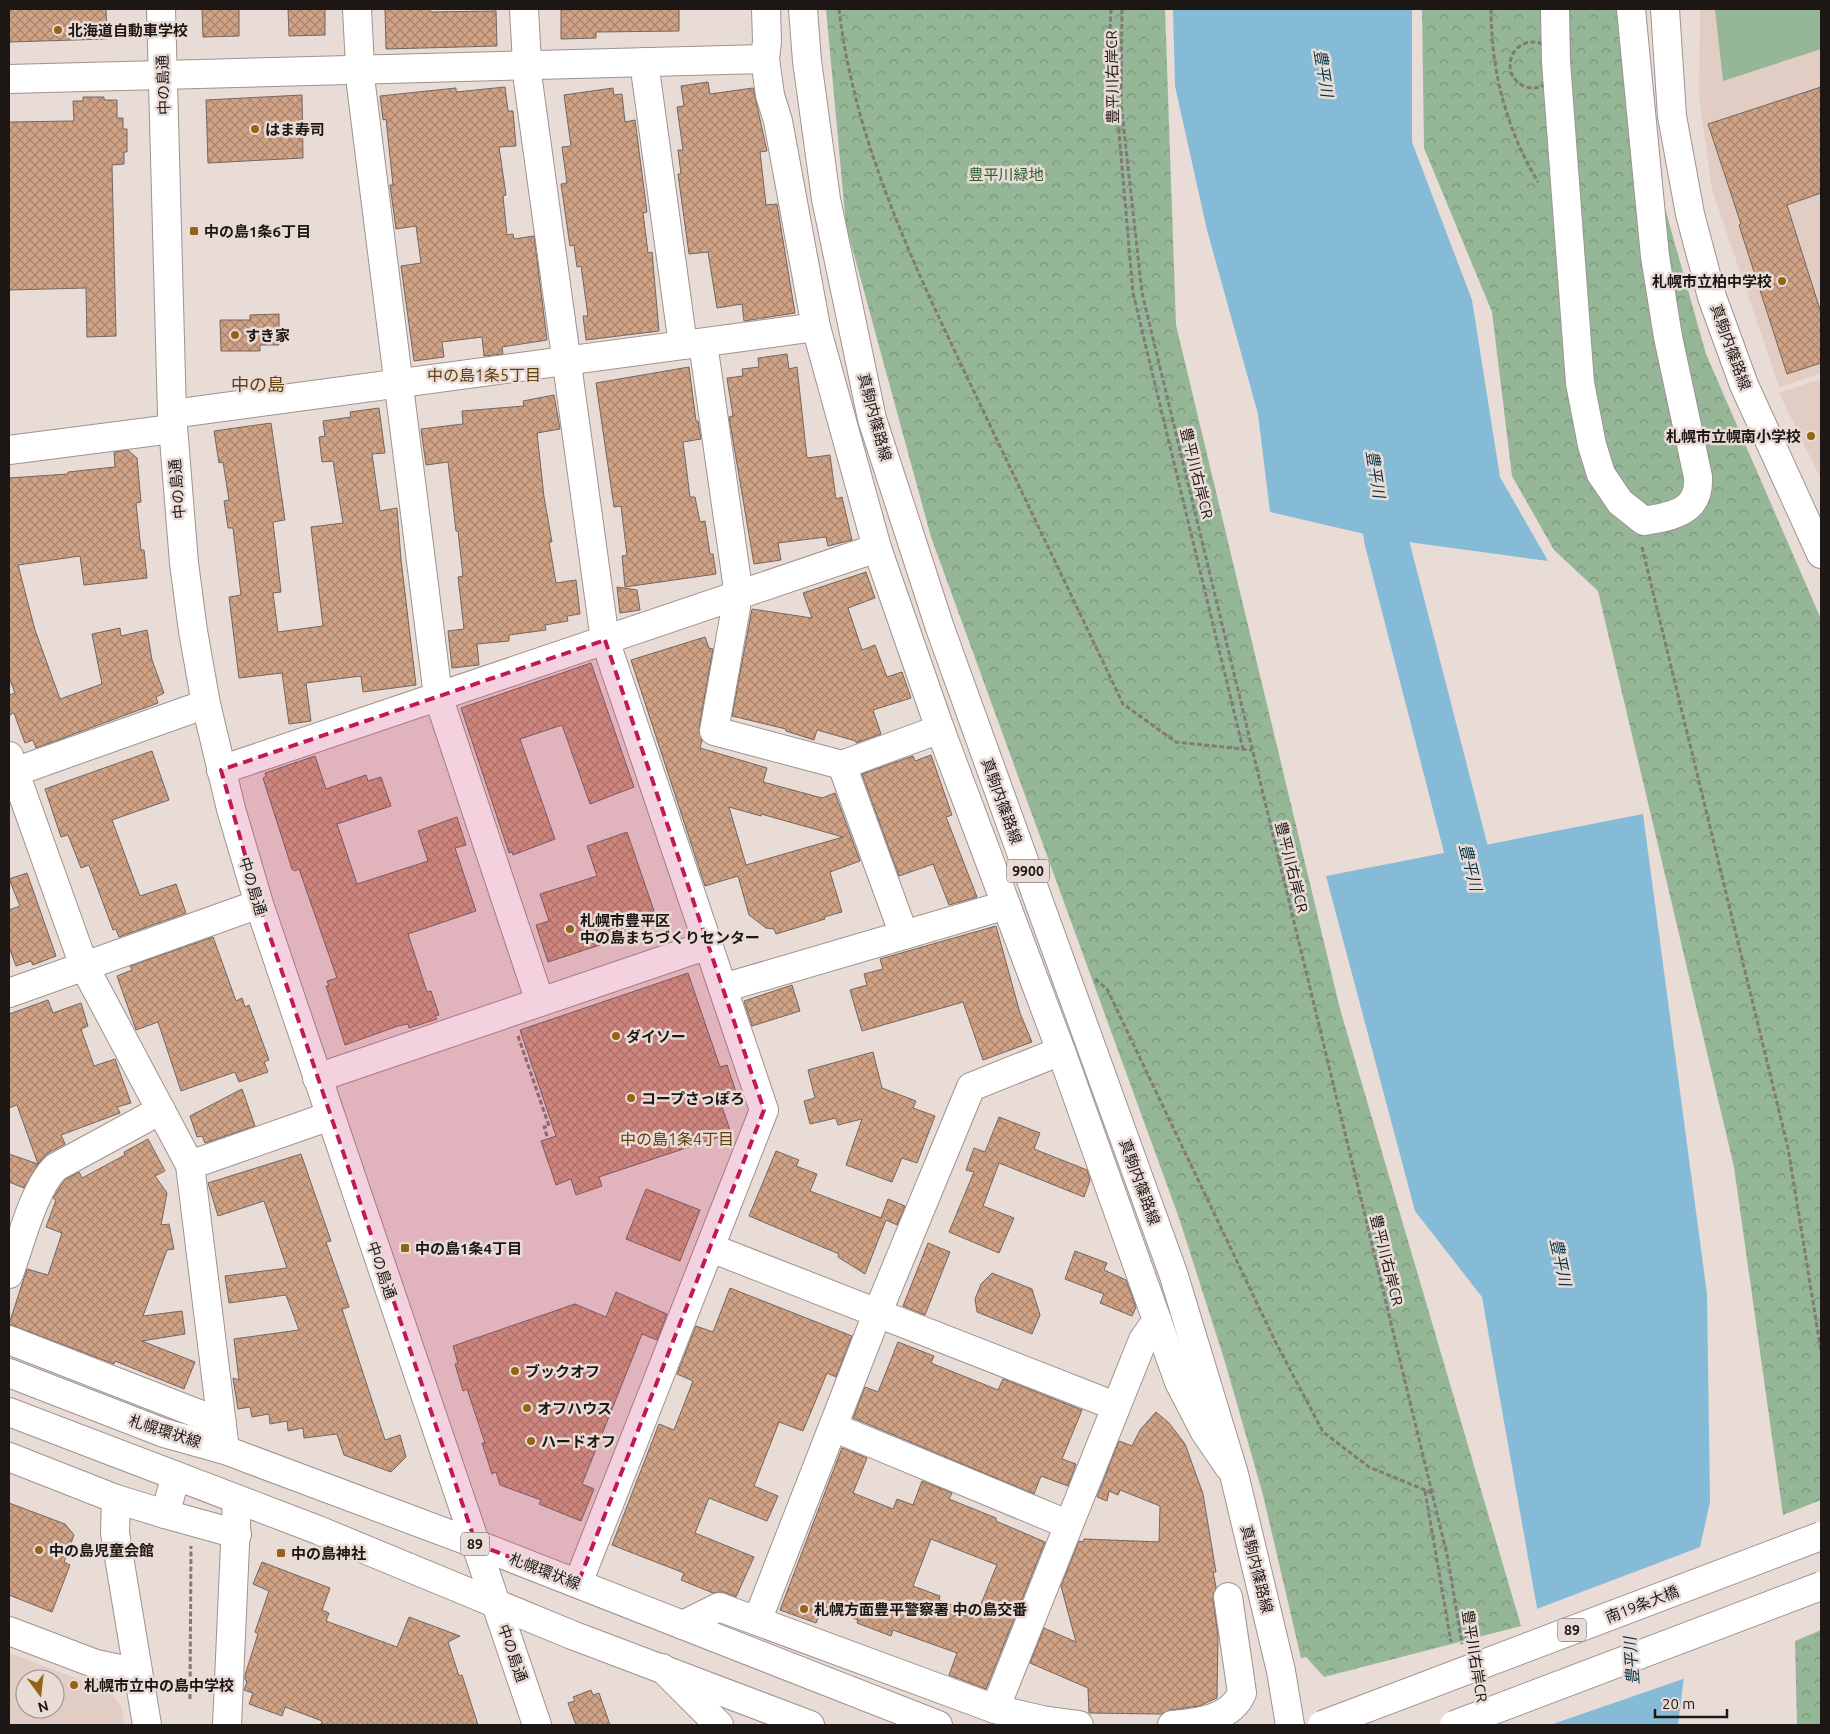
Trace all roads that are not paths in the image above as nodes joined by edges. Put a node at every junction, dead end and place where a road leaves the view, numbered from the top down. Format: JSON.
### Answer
{"nodes":[{"id":1,"x":161,"y":9,"type":"edge"},
{"id":2,"x":357,"y":9,"type":"edge"},
{"id":3,"x":524,"y":9,"type":"edge"},
{"id":4,"x":766,"y":9,"type":"edge"},
{"id":5,"x":803,"y":9,"type":"edge"},
{"id":6,"x":1555,"y":9,"type":"edge"},
{"id":7,"x":1631,"y":9,"type":"edge"},
{"id":8,"x":1665,"y":9,"type":"edge"},
{"id":9,"x":765,"y":59,"type":"junction"},
{"id":10,"x":644,"y":62,"type":"junction"},
{"id":11,"x":526,"y":66,"type":"junction"},
{"id":12,"x":359,"y":69,"type":"junction"},
{"id":13,"x":163,"y":75,"type":"junction"},
{"id":14,"x":9,"y":79,"type":"edge"},
{"id":15,"x":816,"y":327,"type":"junction"},
{"id":16,"x":693,"y":344,"type":"junction"},
{"id":17,"x":566,"y":361,"type":"junction"},
{"id":18,"x":398,"y":383,"type":"junction"},
{"id":19,"x":172,"y":421,"type":"junction"},
{"id":20,"x":9,"y":450,"type":"edge"},
{"id":21,"x":876,"y":548,"type":"junction"},
{"id":22,"x":1821,"y":554,"type":"edge"},
{"id":23,"x":737,"y":595,"type":"junction"},
{"id":24,"x":605,"y":640,"type":"junction"},
{"id":25,"x":438,"y":696,"type":"junction"},
{"id":26,"x":206,"y":704,"type":"junction"},
{"id":27,"x":940,"y":729,"type":"junction"},
{"id":28,"x":842,"y":765,"type":"junction"},
{"id":29,"x":11,"y":767,"type":"edge"},
{"id":30,"x":221,"y":770,"type":"junction"},
{"id":31,"x":258,"y":904,"type":"junction"},
{"id":32,"x":1006,"y":905,"type":"junction"},
{"id":33,"x":904,"y":935,"type":"junction"},
{"id":34,"x":708,"y":945,"type":"junction"},
{"id":35,"x":84,"y":966,"type":"junction"},
{"id":36,"x":723,"y":988,"type":"junction"},
{"id":37,"x":9,"y":993,"type":"edge"},
{"id":38,"x":540,"y":1002,"type":"junction"},
{"id":39,"x":1061,"y":1051,"type":"junction"},
{"id":40,"x":317,"y":1078,"type":"junction"},
{"id":41,"x":160,"y":1110,"type":"junction"},
{"id":42,"x":330,"y":1116,"type":"junction"},
{"id":43,"x":190,"y":1165,"type":"junction"},
{"id":44,"x":710,"y":1248,"type":"junction"},
{"id":45,"x":9,"y":1274,"type":"edge"},
{"id":46,"x":877,"y":1314,"type":"junction"},
{"id":47,"x":1157,"y":1320,"type":"junction"},
{"id":48,"x":9,"y":1340,"type":"edge"},
{"id":49,"x":9,"y":1373,"type":"edge"},
{"id":50,"x":1115,"y":1406,"type":"junction"},
{"id":51,"x":9,"y":1412,"type":"edge"},
{"id":52,"x":222,"y":1423,"type":"junction"},
{"id":53,"x":833,"y":1427,"type":"junction"},
{"id":54,"x":225,"y":1450,"type":"junction"},
{"id":55,"x":9,"y":1457,"type":"edge"},
{"id":56,"x":1234,"y":1474,"type":"junction"},
{"id":57,"x":176,"y":1476,"type":"junction"},
{"id":58,"x":116,"y":1499,"type":"junction"},
{"id":59,"x":237,"y":1500,"type":"junction"},
{"id":60,"x":165,"y":1514,"type":"junction"},
{"id":61,"x":1067,"y":1524,"type":"junction"},
{"id":62,"x":237,"y":1534,"type":"junction"},
{"id":63,"x":1821,"y":1536,"type":"edge"},
{"id":64,"x":476,"y":1544,"type":"junction"},
{"id":65,"x":578,"y":1583,"type":"junction"},
{"id":66,"x":1821,"y":1586,"type":"edge"},
{"id":67,"x":1228,"y":1597,"type":"dead end"},
{"id":68,"x":496,"y":1604,"type":"junction"},
{"id":69,"x":757,"y":1621,"type":"junction"},
{"id":70,"x":683,"y":1625,"type":"junction"},
{"id":71,"x":9,"y":1631,"type":"edge"},
{"id":72,"x":662,"y":1668,"type":"junction"},
{"id":73,"x":138,"y":1673,"type":"junction"},
{"id":74,"x":995,"y":1709,"type":"junction"},
{"id":75,"x":231,"y":1724,"type":"edge"},
{"id":76,"x":147,"y":1725,"type":"edge"},
{"id":77,"x":537,"y":1725,"type":"edge"},
{"id":78,"x":720,"y":1725,"type":"edge"},
{"id":79,"x":810,"y":1725,"type":"edge"},
{"id":80,"x":938,"y":1725,"type":"edge"},
{"id":81,"x":1079,"y":1725,"type":"edge"},
{"id":82,"x":1185,"y":1725,"type":"edge"},
{"id":83,"x":1290,"y":1725,"type":"edge"},
{"id":84,"x":1321,"y":1725,"type":"edge"},
{"id":85,"x":1454,"y":1725,"type":"edge"}],
"edges":[{"from":1,"to":13,"type":"street","name":"中の島通"},
{"from":2,"to":12,"type":"street"},
{"from":3,"to":11,"type":"street"},
{"from":4,"to":9,"type":"street"},
{"from":5,"to":56,"type":"street","name":"真駒内篠路線","number":"9900"},
{"from":6,"to":7,"type":"street"},
{"from":8,"to":22,"type":"street","name":"真駒内篠路線"},
{"from":9,"to":10,"type":"street"},
{"from":9,"to":15,"type":"street"},
{"from":10,"to":11,"type":"street"},
{"from":10,"to":16,"type":"street"},
{"from":11,"to":12,"type":"street"},
{"from":11,"to":17,"type":"street"},
{"from":12,"to":13,"type":"street"},
{"from":12,"to":18,"type":"street"},
{"from":13,"to":14,"type":"street"},
{"from":13,"to":19,"type":"street","name":"中の島通"},
{"from":15,"to":16,"type":"street"},
{"from":15,"to":21,"type":"street"},
{"from":16,"to":17,"type":"street"},
{"from":16,"to":23,"type":"street"},
{"from":17,"to":18,"type":"street"},
{"from":17,"to":24,"type":"street"},
{"from":18,"to":19,"type":"street"},
{"from":18,"to":25,"type":"street"},
{"from":19,"to":20,"type":"street"},
{"from":19,"to":26,"type":"street","name":"中の島通"},
{"from":21,"to":23,"type":"street"},
{"from":21,"to":27,"type":"street"},
{"from":23,"to":24,"type":"street"},
{"from":23,"to":28,"type":"street"},
{"from":24,"to":25,"type":"street"},
{"from":24,"to":34,"type":"street"},
{"from":25,"to":30,"type":"street"},
{"from":25,"to":38,"type":"street"},
{"from":26,"to":29,"type":"street"},
{"from":26,"to":30,"type":"street","name":"中の島通"},
{"from":27,"to":28,"type":"street"},
{"from":27,"to":32,"type":"street"},
{"from":28,"to":33,"type":"street"},
{"from":29,"to":35,"type":"street"},
{"from":30,"to":31,"type":"street","name":"中の島通"},
{"from":31,"to":35,"type":"street"},
{"from":31,"to":40,"type":"street","name":"中の島通"},
{"from":32,"to":33,"type":"street"},
{"from":32,"to":39,"type":"street"},
{"from":33,"to":36,"type":"street"},
{"from":34,"to":36,"type":"street"},
{"from":34,"to":38,"type":"street"},
{"from":35,"to":37,"type":"street"},
{"from":35,"to":41,"type":"street"},
{"from":36,"to":44,"type":"street"},
{"from":38,"to":40,"type":"street"},
{"from":39,"to":46,"type":"street"},
{"from":39,"to":47,"type":"street"},
{"from":40,"to":42,"type":"street","name":"中の島通"},
{"from":41,"to":43,"type":"street"},
{"from":41,"to":45,"type":"street"},
{"from":42,"to":43,"type":"street"},
{"from":42,"to":64,"type":"street","name":"中の島通"},
{"from":43,"to":52,"type":"street"},
{"from":44,"to":46,"type":"street"},
{"from":44,"to":65,"type":"street"},
{"from":46,"to":50,"type":"street"},
{"from":46,"to":53,"type":"street"},
{"from":47,"to":50,"type":"street"},
{"from":47,"to":56,"type":"street"},
{"from":48,"to":52,"type":"street"},
{"from":49,"to":54,"type":"street","name":"札幌環状線","number":"89"},
{"from":50,"to":61,"type":"street"},
{"from":51,"to":57,"type":"street"},
{"from":52,"to":54,"type":"street"},
{"from":53,"to":61,"type":"street"},
{"from":53,"to":69,"type":"street"},
{"from":54,"to":64,"type":"street","name":"札幌環状線","number":"89"},
{"from":55,"to":58,"type":"street"},
{"from":56,"to":83,"type":"street","name":"真駒内篠路線","number":"9900"},
{"from":57,"to":59,"type":"street"},
{"from":57,"to":60,"type":"street"},
{"from":58,"to":60,"type":"street"},
{"from":58,"to":73,"type":"street"},
{"from":59,"to":62,"type":"street"},
{"from":59,"to":68,"type":"street"},
{"from":60,"to":62,"type":"street"},
{"from":61,"to":74,"type":"street"},
{"from":62,"to":75,"type":"street"},
{"from":63,"to":84,"type":"street","name":"南19条大橋","number":"89","bridge":true},
{"from":64,"to":65,"type":"street","name":"札幌環状線","number":"89"},
{"from":64,"to":68,"type":"street","name":"中の島通"},
{"from":65,"to":70,"type":"street","name":"札幌環状線","number":"89"},
{"from":66,"to":85,"type":"street","bridge":true},
{"from":67,"to":82,"type":"street"},
{"from":68,"to":72,"type":"street"},
{"from":68,"to":77,"type":"street","name":"中の島通"},
{"from":69,"to":70,"type":"street"},
{"from":69,"to":74,"type":"street"},
{"from":70,"to":80,"type":"street","name":"札幌環状線","number":"89"},
{"from":71,"to":73,"type":"street"},
{"from":72,"to":78,"type":"street"},
{"from":72,"to":79,"type":"street"},
{"from":73,"to":76,"type":"street"},
{"from":74,"to":81,"type":"street"}]}
